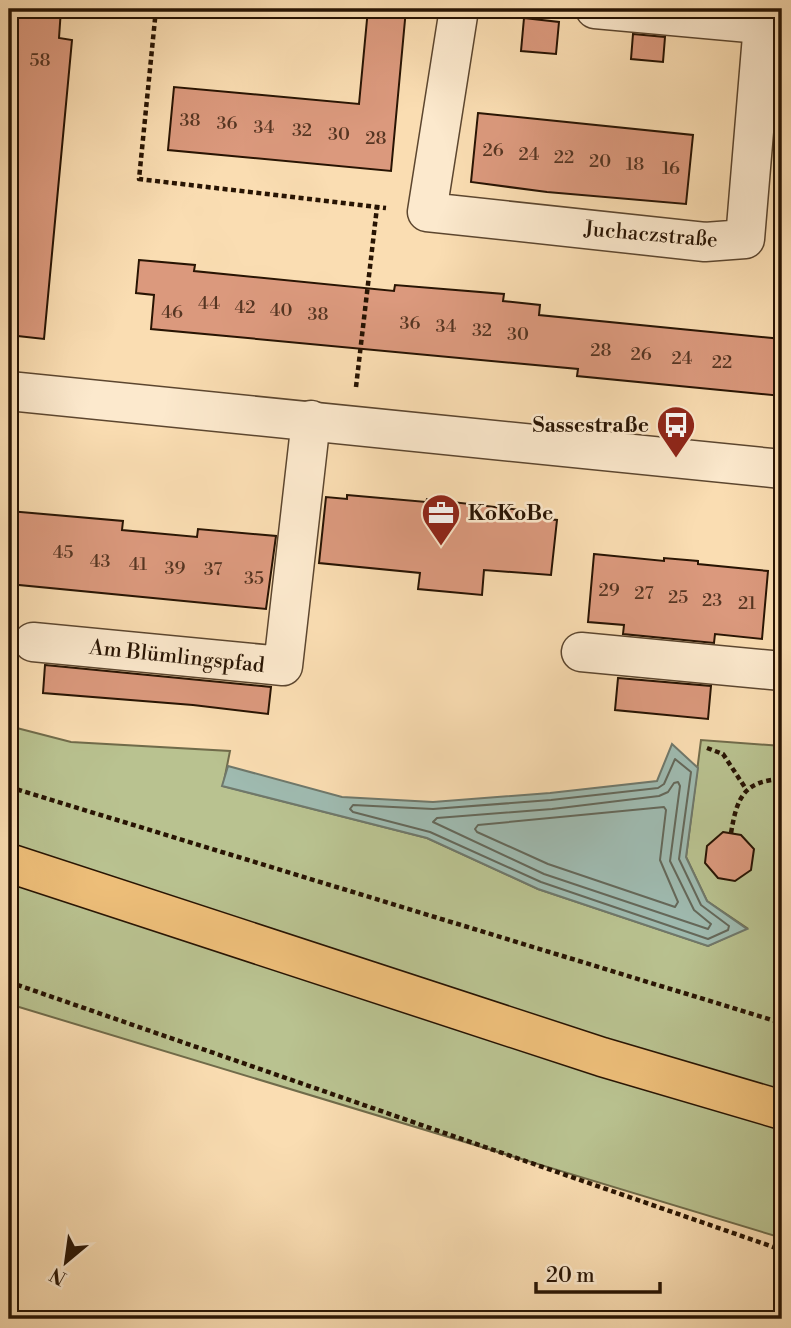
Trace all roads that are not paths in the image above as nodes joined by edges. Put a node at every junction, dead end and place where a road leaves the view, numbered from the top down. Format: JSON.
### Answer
{"nodes":[{"id":1,"x":459,"y":9,"type":"edge"},
{"id":2,"x":595,"y":9,"type":"edge"},
{"id":3,"x":773,"y":25,"type":"edge"},
{"id":4,"x":9,"y":391,"type":"edge"},
{"id":5,"x":311,"y":420,"type":"junction"},
{"id":6,"x":782,"y":469,"type":"edge"},
{"id":7,"x":33,"y":642,"type":"dead end"},
{"id":8,"x":581,"y":652,"type":"dead end"},
{"id":9,"x":782,"y":671,"type":"edge"},
{"id":10,"x":9,"y":863,"type":"edge"},
{"id":11,"x":782,"y":1110,"type":"edge"}],
"edges":[{"from":1,"to":3,"type":"street","name":"Juchaczstraße"},
{"from":2,"to":3,"type":"street"},
{"from":4,"to":5,"type":"street"},
{"from":5,"to":6,"type":"street"},
{"from":5,"to":7,"type":"street","name":"Am Blümlingspfad"},
{"from":8,"to":9,"type":"street"},
{"from":10,"to":11,"type":"main road"}]}
